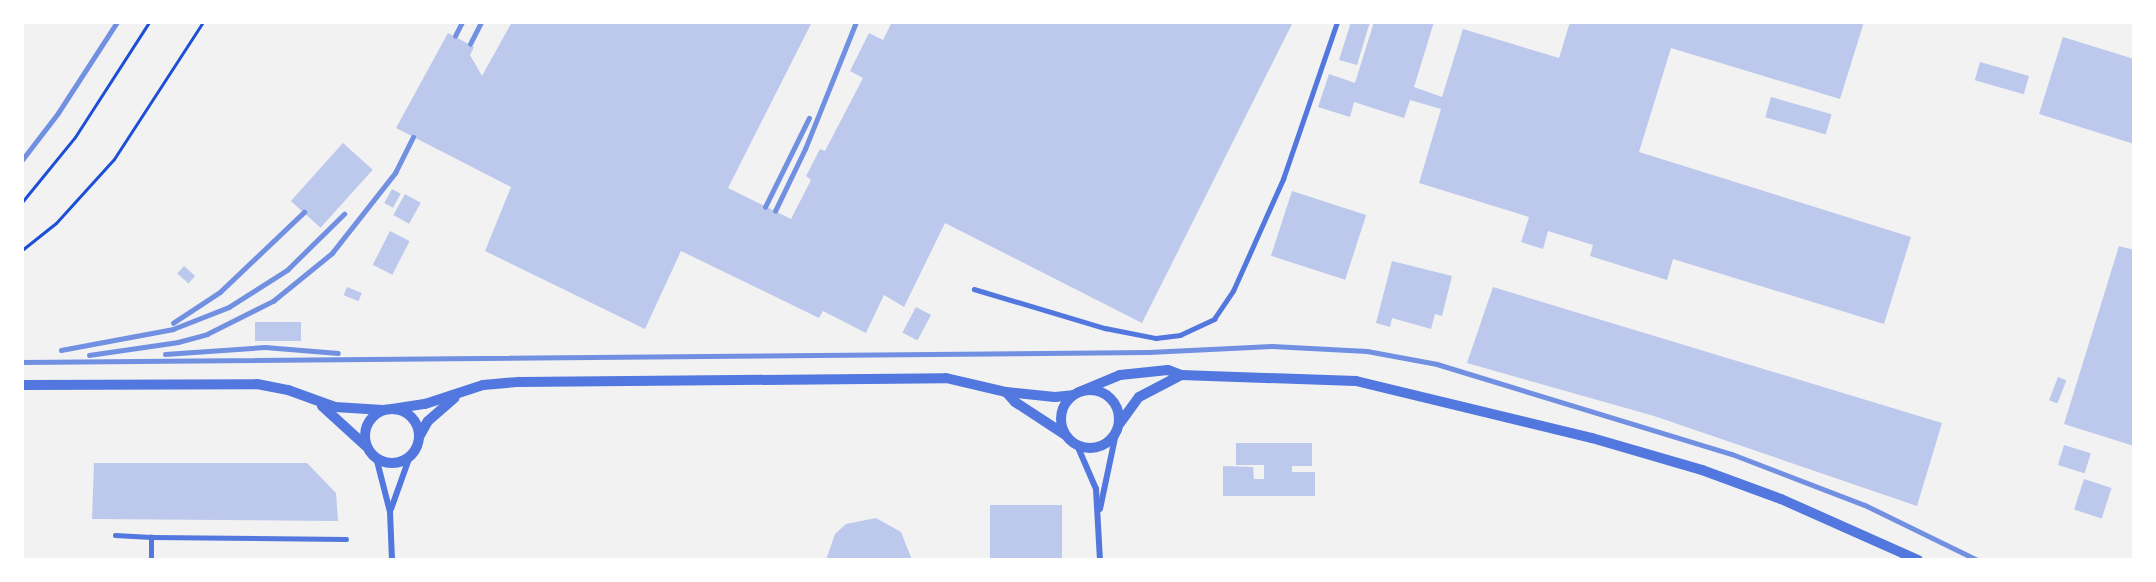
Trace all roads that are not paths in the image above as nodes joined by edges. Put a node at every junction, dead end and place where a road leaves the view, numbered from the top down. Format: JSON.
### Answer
{"nodes":[{"id":1,"x":1337,"y":22,"type":"edge"},
{"id":2,"x":974,"y":290,"type":"dead end"},
{"id":3,"x":1181,"y":375,"type":"junction"},
{"id":4,"x":22,"y":385,"type":"edge"},
{"id":5,"x":1006,"y":392,"type":"junction"},
{"id":6,"x":1076,"y":393,"type":"junction"},
{"id":7,"x":458,"y":394,"type":"junction"},
{"id":8,"x":317,"y":402,"type":"junction"},
{"id":9,"x":387,"y":410,"type":"junction"},
{"id":10,"x":1117,"y":428,"type":"junction"},
{"id":11,"x":1065,"y":435,"type":"junction"},
{"id":12,"x":419,"y":438,"type":"junction"},
{"id":13,"x":1077,"y":445,"type":"junction"},
{"id":14,"x":373,"y":454,"type":"junction"},
{"id":15,"x":410,"y":456,"type":"junction"},
{"id":16,"x":390,"y":512,"type":"junction"},
{"id":17,"x":1099,"y":512,"type":"junction"},
{"id":18,"x":115,"y":535,"type":"dead end"},
{"id":19,"x":151,"y":537,"type":"junction"},
{"id":20,"x":346,"y":539,"type":"dead end"},
{"id":21,"x":151,"y":560,"type":"edge"},
{"id":22,"x":392,"y":560,"type":"edge"},
{"id":23,"x":1100,"y":560,"type":"edge"},
{"id":24,"x":1918,"y":560,"type":"edge"}],
"edges":[{"from":1,"to":2,"type":"lane"},
{"from":3,"to":6,"type":"street"},
{"from":3,"to":10,"type":"street"},
{"from":3,"to":24,"type":"street"},
{"from":4,"to":8,"type":"street"},
{"from":5,"to":6,"type":"street"},
{"from":5,"to":7,"type":"street"},
{"from":5,"to":11,"type":"street"},
{"from":6,"to":10,"type":"street"},
{"from":6,"to":11,"type":"street"},
{"from":7,"to":9,"type":"street"},
{"from":7,"to":12,"type":"street"},
{"from":8,"to":9,"type":"street"},
{"from":8,"to":14,"type":"street"},
{"from":9,"to":12,"type":"street"},
{"from":9,"to":14,"type":"street"},
{"from":10,"to":13,"type":"street"},
{"from":10,"to":17,"type":"street"},
{"from":11,"to":13,"type":"street"},
{"from":12,"to":15,"type":"street"},
{"from":13,"to":17,"type":"street"},
{"from":14,"to":15,"type":"street"},
{"from":14,"to":16,"type":"street"},
{"from":15,"to":16,"type":"street"},
{"from":16,"to":22,"type":"street"},
{"from":17,"to":23,"type":"street"},
{"from":18,"to":19,"type":"lane"},
{"from":19,"to":20,"type":"lane"},
{"from":19,"to":21,"type":"lane"}]}
